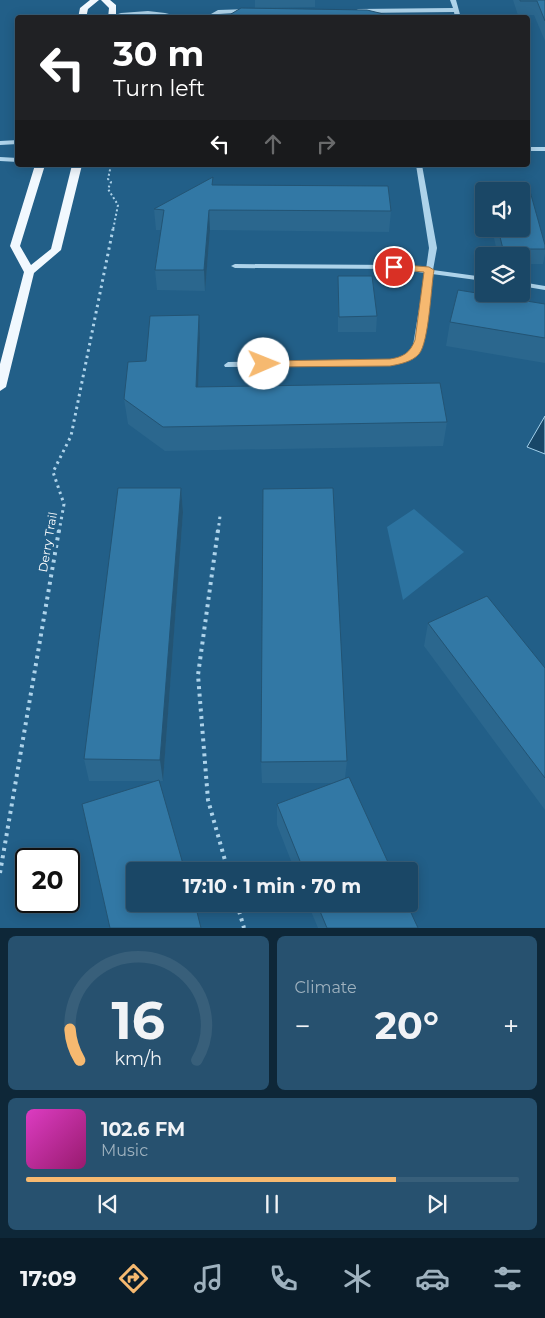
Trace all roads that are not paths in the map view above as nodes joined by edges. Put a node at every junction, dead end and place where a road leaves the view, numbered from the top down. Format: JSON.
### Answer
{"nodes":[{"id":1,"x":95,"y":0,"type":"edge"},
{"id":2,"x":105,"y":0,"type":"edge"},
{"id":3,"x":453,"y":0,"type":"edge"},
{"id":4,"x":456,"y":10,"type":"junction"},
{"id":5,"x":258,"y":11,"type":"edge"},
{"id":6,"x":347,"y":11,"type":"edge"},
{"id":7,"x":83,"y":15,"type":"edge"},
{"id":8,"x":112,"y":15,"type":"edge"},
{"id":9,"x":120,"y":15,"type":"edge"},
{"id":10,"x":170,"y":15,"type":"edge"},
{"id":11,"x":212,"y":15,"type":"edge"},
{"id":12,"x":457,"y":15,"type":"edge"},
{"id":13,"x":15,"y":142,"type":"edge"},
{"id":14,"x":0,"y":143,"type":"edge"},
{"id":15,"x":530,"y":149,"type":"edge"},
{"id":16,"x":545,"y":149,"type":"edge"},
{"id":17,"x":0,"y":159,"type":"edge"},
{"id":18,"x":15,"y":160,"type":"edge"},
{"id":19,"x":39,"y":167,"type":"edge"},
{"id":20,"x":77,"y":167,"type":"edge"},
{"id":21,"x":419,"y":167,"type":"edge"},
{"id":22,"x":235,"y":266,"type":"dead end"},
{"id":23,"x":429,"y":270,"type":"junction"},
{"id":24,"x":29,"y":272,"type":"junction"},
{"id":25,"x":475,"y":277,"type":"edge"},
{"id":26,"x":530,"y":286,"type":"edge"},
{"id":27,"x":545,"y":288,"type":"edge"},
{"id":28,"x":228,"y":365,"type":"dead end"},
{"id":29,"x":0,"y":387,"type":"edge"}],
"edges":[{"from":1,"to":7,"type":"main road"},
{"from":2,"to":8,"type":"main road"},
{"from":3,"to":4,"type":"street"},
{"from":4,"to":6,"type":"street"},
{"from":4,"to":12,"type":"street"},
{"from":5,"to":11,"type":"street"},
{"from":9,"to":10,"type":"street"},
{"from":13,"to":14,"type":"street"},
{"from":15,"to":16,"type":"street"},
{"from":17,"to":18,"type":"street"},
{"from":19,"to":24,"type":"main road"},
{"from":20,"to":24,"type":"main road"},
{"from":21,"to":23,"type":"lane"},
{"from":22,"to":23,"type":"street"},
{"from":23,"to":25,"type":"street"},
{"from":23,"to":28,"type":"lane"},
{"from":24,"to":29,"type":"main road"},
{"from":26,"to":27,"type":"lane"}]}
